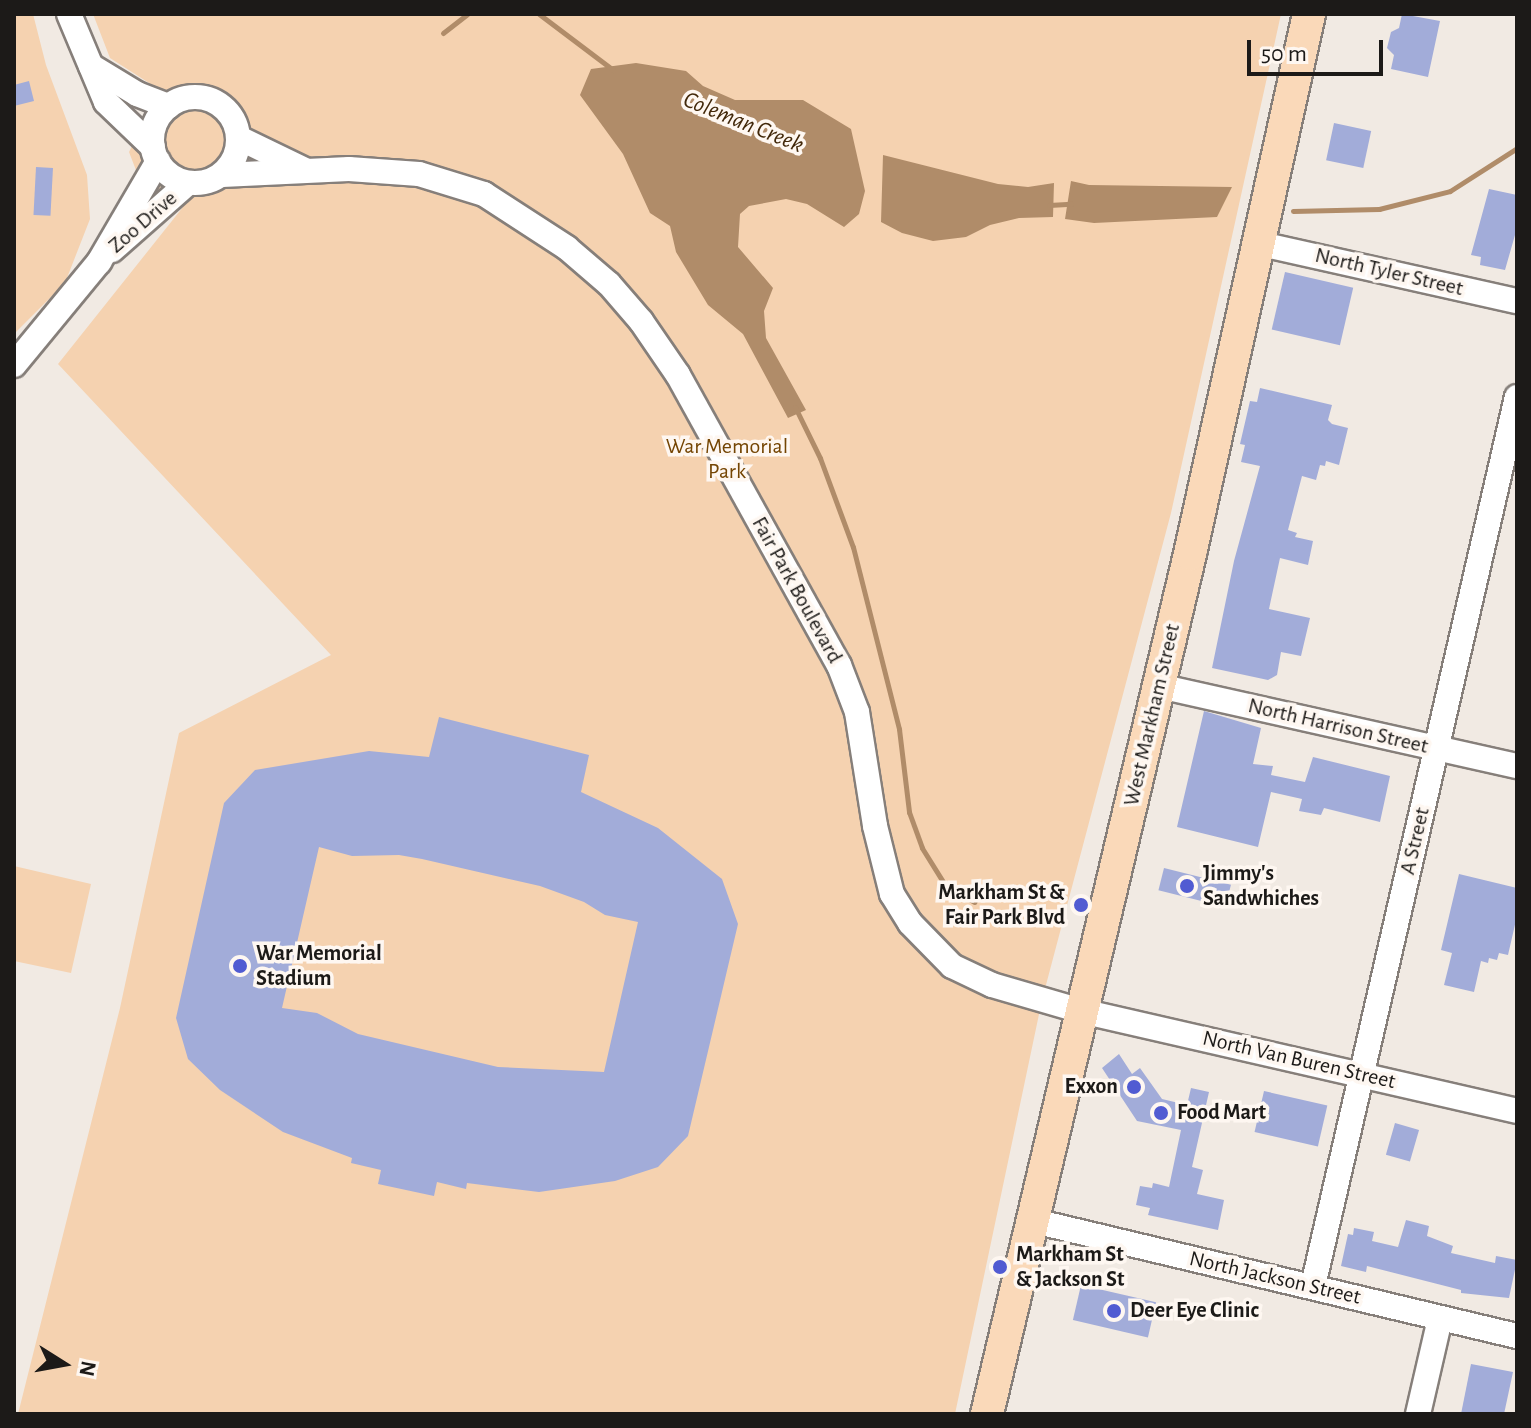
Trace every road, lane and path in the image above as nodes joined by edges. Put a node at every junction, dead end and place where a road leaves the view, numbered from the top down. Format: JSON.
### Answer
{"nodes":[{"id":1,"x":69,"y":14,"type":"edge"},
{"id":2,"x":1309,"y":14,"type":"edge"},
{"id":3,"x":91,"y":66,"type":"junction"},
{"id":4,"x":169,"y":106,"type":"junction"},
{"id":5,"x":239,"y":138,"type":"junction"},
{"id":6,"x":155,"y":154,"type":"junction"},
{"id":7,"x":305,"y":170,"type":"junction"},
{"id":8,"x":222,"y":175,"type":"junction"},
{"id":9,"x":188,"y":183,"type":"junction"},
{"id":10,"x":1261,"y":244,"type":"junction"},
{"id":11,"x":99,"y":262,"type":"junction"},
{"id":12,"x":1517,"y":301,"type":"edge"},
{"id":13,"x":14,"y":365,"type":"edge"},
{"id":14,"x":1517,"y":397,"type":"edge"},
{"id":15,"x":1159,"y":686,"type":"junction"},
{"id":16,"x":1436,"y":748,"type":"junction"},
{"id":17,"x":1517,"y":766,"type":"edge"},
{"id":18,"x":1081,"y":1011,"type":"junction"},
{"id":19,"x":1362,"y":1075,"type":"junction"},
{"id":20,"x":1517,"y":1111,"type":"edge"},
{"id":21,"x":1034,"y":1221,"type":"junction"},
{"id":22,"x":1313,"y":1286,"type":"junction"},
{"id":23,"x":1440,"y":1319,"type":"junction"},
{"id":24,"x":1517,"y":1336,"type":"edge"},
{"id":25,"x":987,"y":1414,"type":"edge"},
{"id":26,"x":1418,"y":1414,"type":"edge"}],
"edges":[{"from":1,"to":3,"type":"street"},
{"from":2,"to":10,"type":"main road","name":"West Markham Street"},
{"from":3,"to":4,"type":"street"},
{"from":3,"to":6,"type":"street"},
{"from":4,"to":5,"type":"street"},
{"from":4,"to":6,"type":"street"},
{"from":5,"to":7,"type":"street","name":"Fair Park Boulevard"},
{"from":5,"to":8,"type":"street"},
{"from":6,"to":9,"type":"street"},
{"from":6,"to":11,"type":"street","name":"Zoo Drive"},
{"from":7,"to":8,"type":"street","name":"Fair Park Boulevard"},
{"from":7,"to":18,"type":"street","name":"Fair Park Boulevard"},
{"from":8,"to":9,"type":"street","name":"Fair Park Boulevard"},
{"from":9,"to":11,"type":"street","name":"Zoo Drive"},
{"from":10,"to":12,"type":"street","name":"North Tyler Street"},
{"from":10,"to":15,"type":"main road","name":"West Markham Street"},
{"from":11,"to":13,"type":"street","name":"Zoo Drive"},
{"from":14,"to":16,"type":"street","name":"A Street"},
{"from":15,"to":16,"type":"street","name":"North Harrison Street"},
{"from":15,"to":18,"type":"main road","name":"West Markham Street"},
{"from":16,"to":17,"type":"street","name":"North Harrison Street"},
{"from":16,"to":19,"type":"street","name":"A Street"},
{"from":18,"to":19,"type":"street","name":"North Van Buren Street"},
{"from":18,"to":21,"type":"main road","name":"West Markham Street"},
{"from":19,"to":20,"type":"street","name":"North Van Buren Street"},
{"from":19,"to":22,"type":"street","name":"A Street"},
{"from":21,"to":22,"type":"street","name":"North Jackson Street"},
{"from":21,"to":25,"type":"main road","name":"West Markham Street"},
{"from":22,"to":23,"type":"street","name":"North Jackson Street"},
{"from":23,"to":24,"type":"street","name":"North Jackson Street"},
{"from":23,"to":26,"type":"street"}]}
